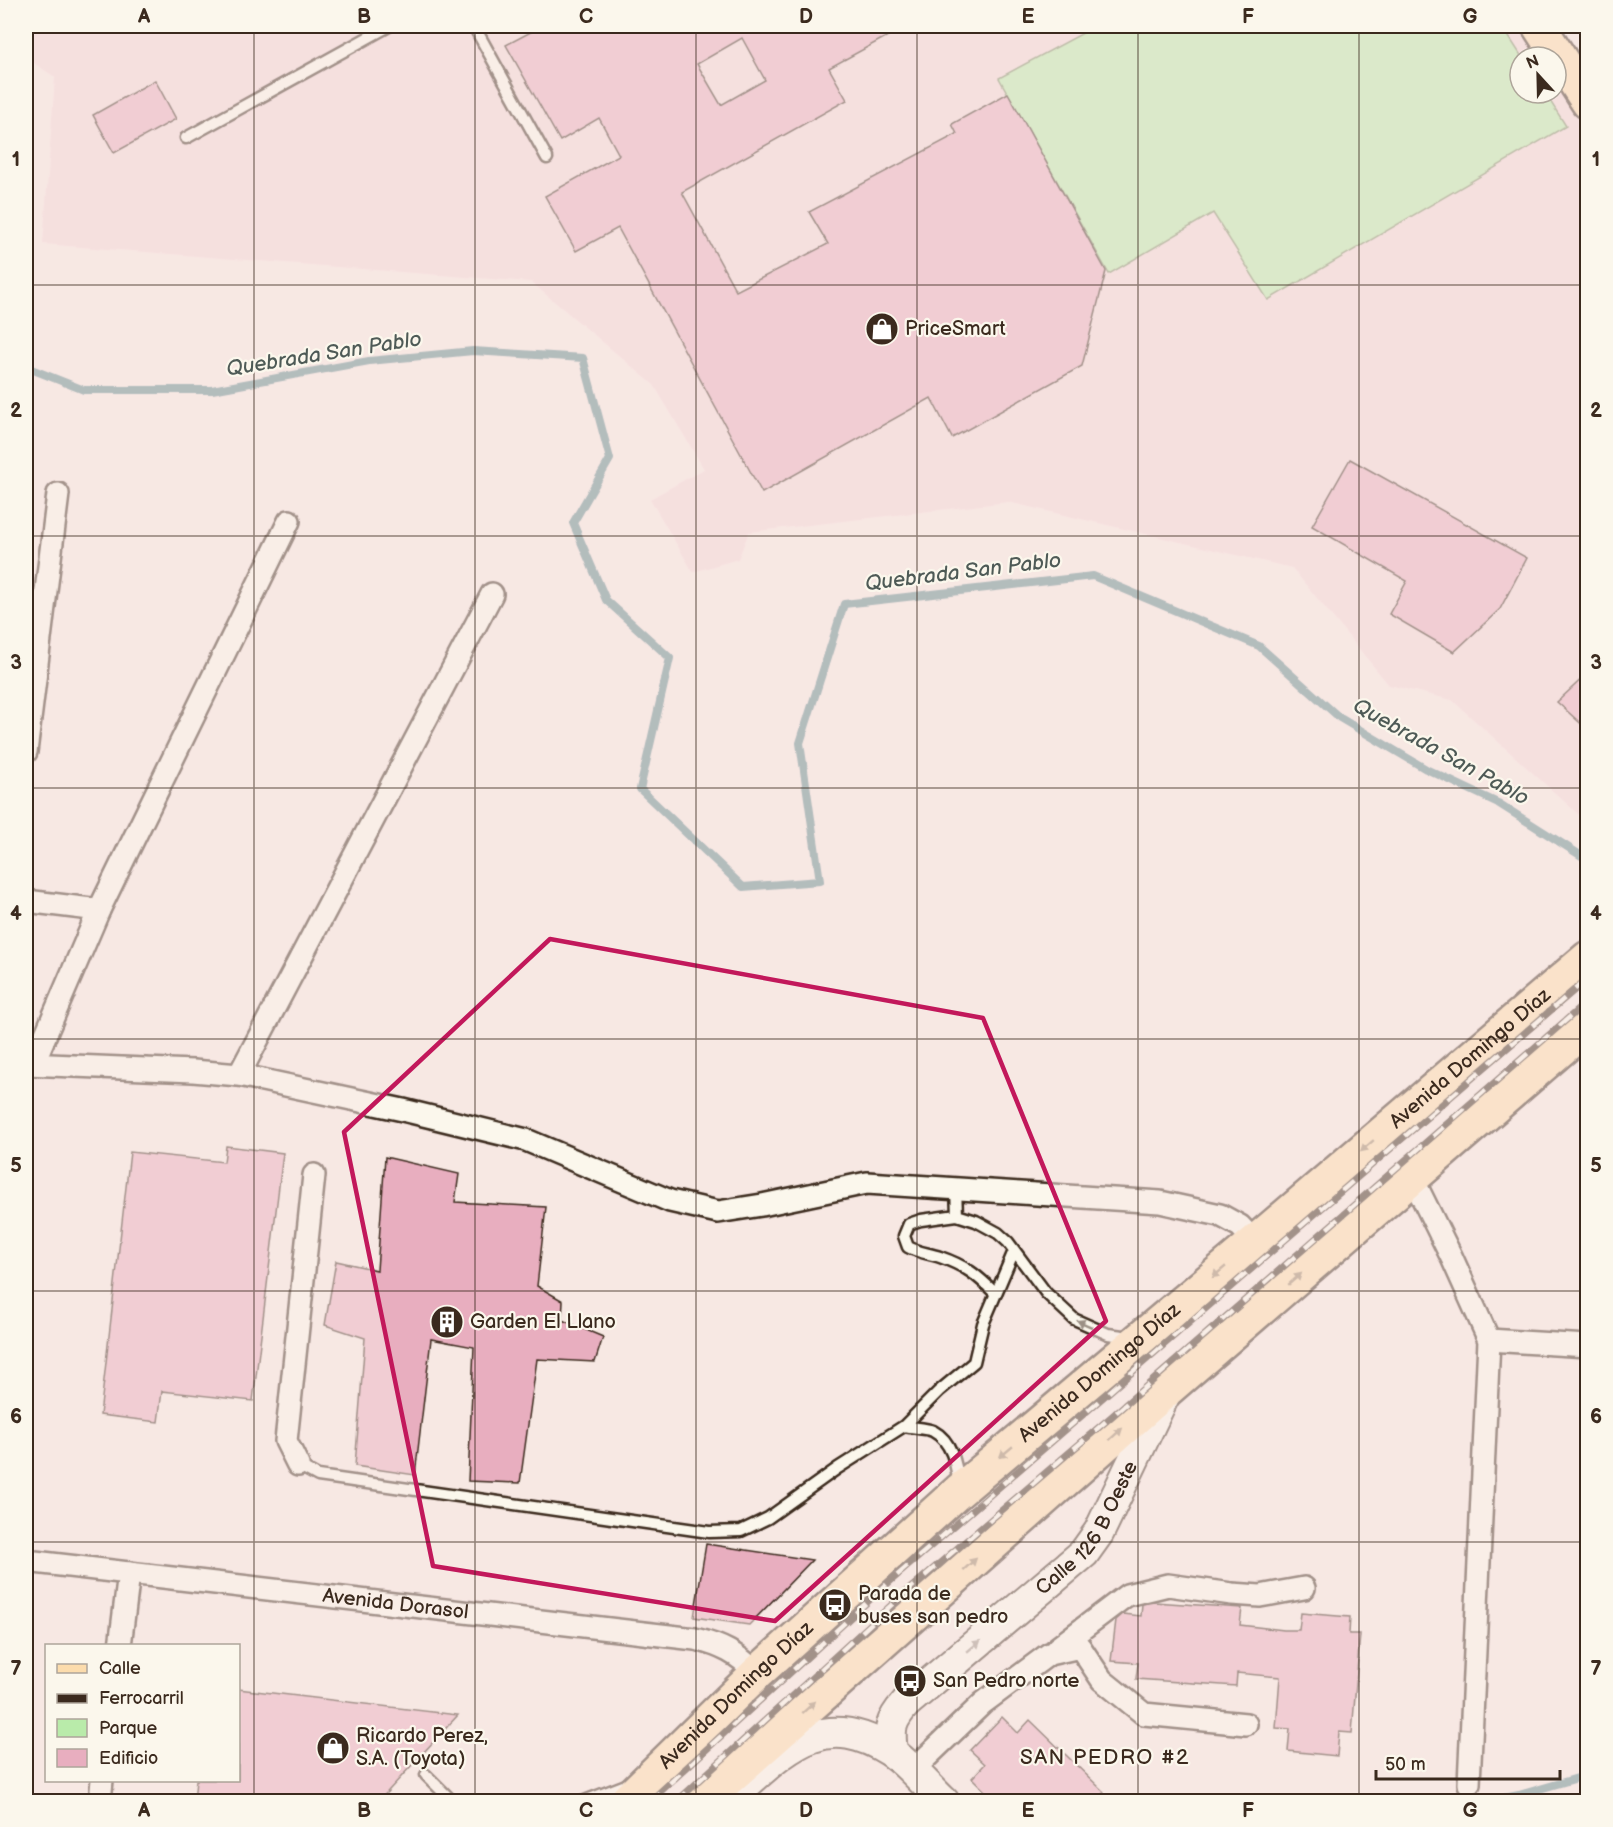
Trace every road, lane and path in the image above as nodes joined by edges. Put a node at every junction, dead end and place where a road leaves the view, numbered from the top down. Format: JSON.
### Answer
{"nodes":[{"id":1,"x":389,"y":26,"type":"edge"},
{"id":2,"x":474,"y":26,"type":"edge"},
{"id":3,"x":1539,"y":26,"type":"edge"},
{"id":4,"x":1587,"y":102,"type":"edge"},
{"id":5,"x":186,"y":138,"type":"dead end"},
{"id":6,"x":547,"y":158,"type":"dead end"},
{"id":7,"x":58,"y":494,"type":"dead end"},
{"id":8,"x":289,"y":521,"type":"dead end"},
{"id":9,"x":492,"y":594,"type":"dead end"},
{"id":10,"x":26,"y":752,"type":"edge"},
{"id":11,"x":26,"y":901,"type":"edge"},
{"id":12,"x":99,"y":909,"type":"junction"},
{"id":13,"x":1587,"y":958,"type":"edge"},
{"id":14,"x":1585,"y":1033,"type":"edge"},
{"id":15,"x":29,"y":1064,"type":"edge"},
{"id":16,"x":239,"y":1075,"type":"junction"},
{"id":17,"x":314,"y":1175,"type":"dead end"},
{"id":18,"x":1412,"y":1177,"type":"junction"},
{"id":19,"x":956,"y":1188,"type":"junction"},
{"id":20,"x":957,"y":1215,"type":"junction"},
{"id":21,"x":1256,"y":1242,"type":"junction"},
{"id":22,"x":1014,"y":1251,"type":"junction"},
{"id":23,"x":996,"y":1294,"type":"junction"},
{"id":24,"x":1142,"y":1338,"type":"junction"},
{"id":25,"x":1489,"y":1340,"type":"junction"},
{"id":26,"x":1587,"y":1346,"type":"edge"},
{"id":27,"x":1167,"y":1389,"type":"junction"},
{"id":28,"x":904,"y":1426,"type":"junction"},
{"id":29,"x":298,"y":1465,"type":"joint"},
{"id":30,"x":959,"y":1491,"type":"junction"},
{"id":31,"x":26,"y":1561,"type":"edge"},
{"id":32,"x":129,"y":1573,"type":"junction"},
{"id":33,"x":1304,"y":1588,"type":"dead end"},
{"id":34,"x":120,"y":1644,"type":"edge"},
{"id":35,"x":1049,"y":1654,"type":"junction"},
{"id":36,"x":757,"y":1673,"type":"junction"},
{"id":37,"x":1246,"y":1724,"type":"dead end"},
{"id":38,"x":902,"y":1761,"type":"junction"},
{"id":39,"x":426,"y":1774,"type":"dead end"},
{"id":40,"x":651,"y":1776,"type":"junction"},
{"id":41,"x":102,"y":1782,"type":"edge"},
{"id":42,"x":1469,"y":1784,"type":"dead end"},
{"id":43,"x":100,"y":1802,"type":"edge"},
{"id":44,"x":453,"y":1802,"type":"edge"},
{"id":45,"x":582,"y":1802,"type":"edge"},
{"id":46,"x":625,"y":1802,"type":"edge"},
{"id":47,"x":702,"y":1802,"type":"edge"},
{"id":48,"x":725,"y":1802,"type":"edge"},
{"id":49,"x":944,"y":1802,"type":"edge"}],
"edges":[{"from":1,"to":5,"type":"lane"},
{"from":2,"to":6,"type":"lane"},
{"from":3,"to":4,"type":"main road"},
{"from":7,"to":10,"type":"street"},
{"from":8,"to":12,"type":"street"},
{"from":9,"to":16,"type":"street"},
{"from":11,"to":12,"type":"street"},
{"from":12,"to":15,"type":"street"},
{"from":13,"to":21,"type":"main road","name":"Avenida Domingo Díaz","one_way":true},
{"from":14,"to":18,"type":"main road"},
{"from":15,"to":16,"type":"street"},
{"from":16,"to":19,"type":"street"},
{"from":17,"to":29,"type":"street"},
{"from":18,"to":25,"type":"street"},
{"from":27,"to":18,"type":"main road","one_way":true},
{"from":19,"to":20,"type":"lane"},
{"from":19,"to":21,"type":"street"},
{"from":20,"to":22,"type":"lane"},
{"from":20,"to":23,"type":"lane"},
{"from":21,"to":24,"type":"main road","name":"Avenida Domingo Díaz","one_way":true},
{"from":22,"to":23,"type":"lane"},
{"from":24,"to":22,"type":"lane","one_way":true},
{"from":23,"to":28,"type":"lane"},
{"from":24,"to":30,"type":"main road","name":"Avenida Domingo Díaz","one_way":true},
{"from":25,"to":26,"type":"street"},
{"from":25,"to":42,"type":"street"},
{"from":38,"to":27,"type":"street","name":"Calle 126 B Oeste","one_way":true},
{"from":47,"to":27,"type":"main road","one_way":true},
{"from":28,"to":29,"type":"lane"},
{"from":28,"to":30,"type":"lane"},
{"from":30,"to":36,"type":"main road","name":"Avenida Domingo Díaz"},
{"from":31,"to":32,"type":"street","name":"Avenida Dorasol"},
{"from":32,"to":34,"type":"street"},
{"from":32,"to":36,"type":"street","name":"Avenida Dorasol"},
{"from":33,"to":35,"type":"street"},
{"from":35,"to":37,"type":"street"},
{"from":35,"to":38,"type":"street"},
{"from":36,"to":40,"type":"main road","name":"Avenida Domingo Díaz"},
{"from":38,"to":48,"type":"street"},
{"from":38,"to":49,"type":"street"},
{"from":39,"to":44,"type":"lane"},
{"from":40,"to":45,"type":"lane"},
{"from":40,"to":46,"type":"main road","name":"Avenida Domingo Díaz"},
{"from":41,"to":43,"type":"street"}]}
